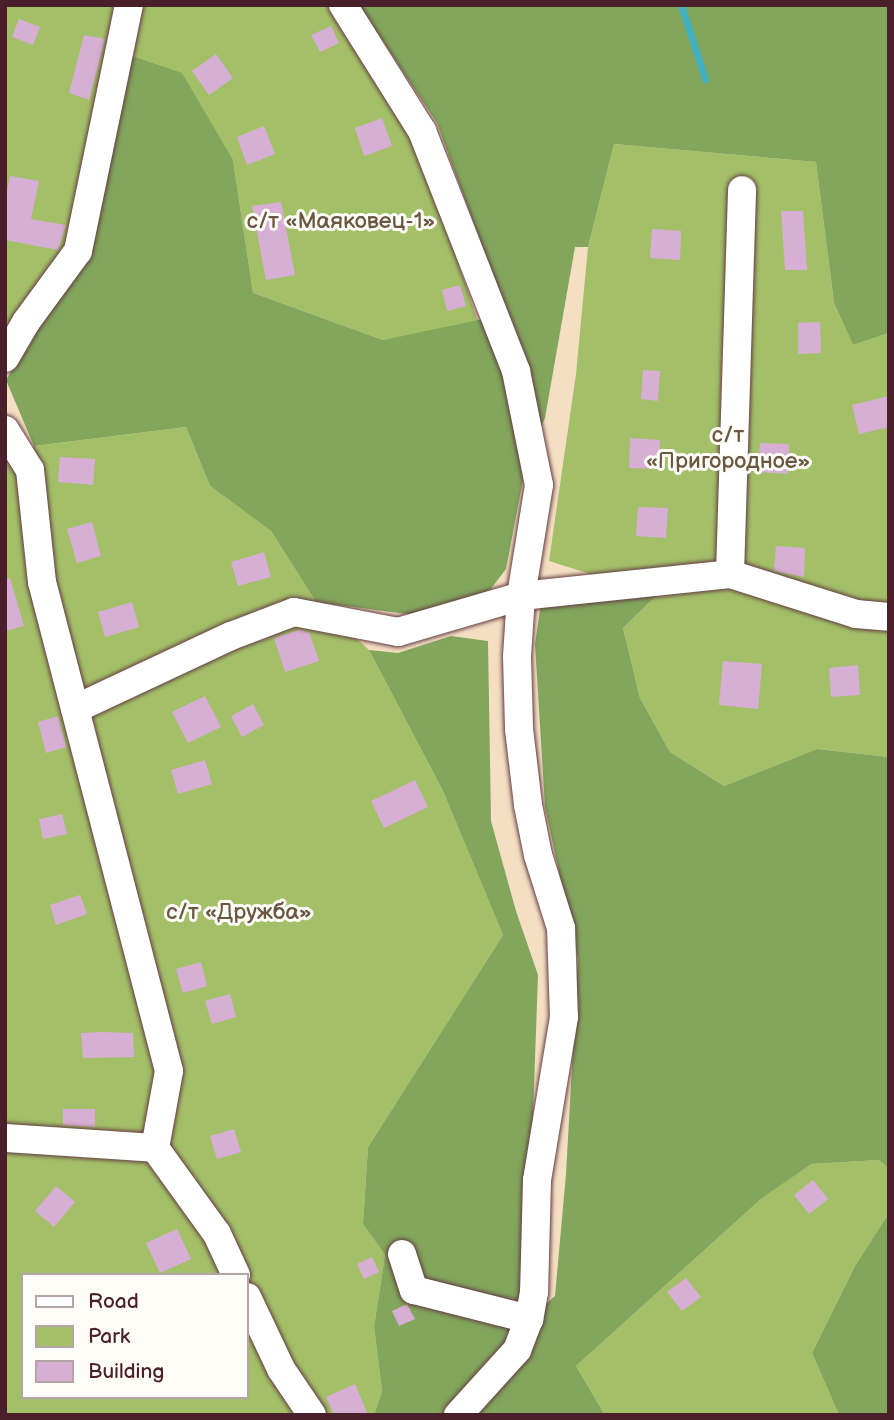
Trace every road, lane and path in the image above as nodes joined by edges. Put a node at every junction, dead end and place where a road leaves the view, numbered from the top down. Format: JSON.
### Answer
{"nodes":[{"id":1,"x":129,"y":5,"type":"edge"},
{"id":2,"x":344,"y":5,"type":"edge"},
{"id":3,"x":742,"y":190,"type":"dead end"},
{"id":4,"x":5,"y":358,"type":"edge"},
{"id":5,"x":5,"y":430,"type":"edge"},
{"id":6,"x":730,"y":574,"type":"junction"},
{"id":7,"x":522,"y":596,"type":"junction"},
{"id":8,"x":889,"y":617,"type":"edge"},
{"id":9,"x":75,"y":709,"type":"junction"},
{"id":10,"x":5,"y":1139,"type":"edge"},
{"id":11,"x":155,"y":1148,"type":"junction"},
{"id":12,"x":402,"y":1254,"type":"dead end"},
{"id":13,"x":235,"y":1273,"type":"edge"},
{"id":14,"x":248,"y":1299,"type":"edge"},
{"id":15,"x":529,"y":1319,"type":"junction"},
{"id":16,"x":312,"y":1415,"type":"edge"},
{"id":17,"x":458,"y":1415,"type":"edge"}],
"edges":[{"from":1,"to":4,"type":"street"},
{"from":2,"to":7,"type":"street"},
{"from":3,"to":6,"type":"street"},
{"from":5,"to":9,"type":"street"},
{"from":6,"to":7,"type":"street"},
{"from":6,"to":8,"type":"street"},
{"from":7,"to":9,"type":"street"},
{"from":7,"to":15,"type":"street"},
{"from":9,"to":11,"type":"street"},
{"from":10,"to":11,"type":"street"},
{"from":11,"to":13,"type":"street"},
{"from":12,"to":15,"type":"street"},
{"from":14,"to":16,"type":"street"},
{"from":15,"to":17,"type":"street"}]}
